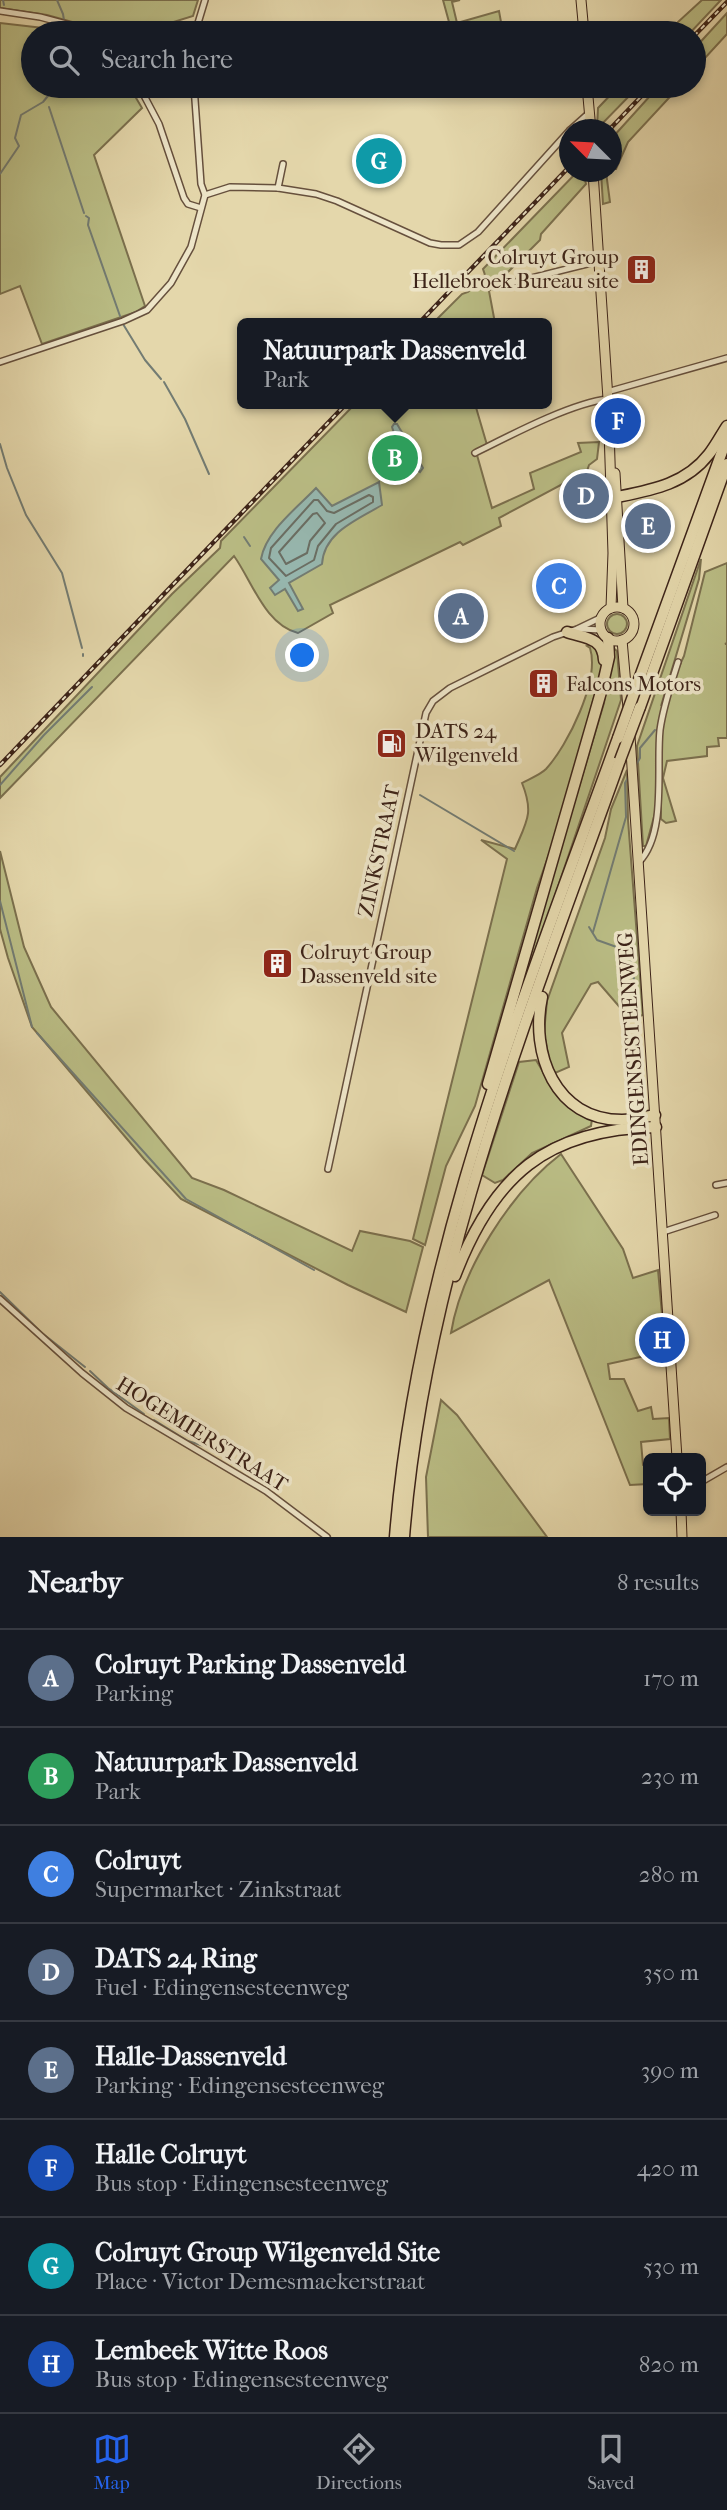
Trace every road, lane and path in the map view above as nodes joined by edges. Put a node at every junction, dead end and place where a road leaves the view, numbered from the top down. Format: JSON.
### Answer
{"nodes":[{"id":1,"x":205,"y":0,"type":"edge"},
{"id":2,"x":581,"y":0,"type":"edge"},
{"id":3,"x":0,"y":11,"type":"edge"},
{"id":4,"x":55,"y":21,"type":"edge"},
{"id":5,"x":199,"y":21,"type":"edge"},
{"id":6,"x":582,"y":21,"type":"edge"},
{"id":7,"x":145,"y":98,"type":"edge"},
{"id":8,"x":195,"y":98,"type":"edge"},
{"id":9,"x":588,"y":98,"type":"edge"},
{"id":10,"x":590,"y":119,"type":"edge"},
{"id":11,"x":559,"y":142,"type":"edge"},
{"id":12,"x":283,"y":164,"type":"dead end"},
{"id":13,"x":594,"y":182,"type":"edge"},
{"id":14,"x":278,"y":188,"type":"junction"},
{"id":15,"x":205,"y":195,"type":"junction"},
{"id":16,"x":201,"y":208,"type":"junction"},
{"id":17,"x":599,"y":261,"type":"junction"},
{"id":18,"x":495,"y":286,"type":"dead end"},
{"id":19,"x":727,"y":358,"type":"edge"},
{"id":20,"x":0,"y":362,"type":"edge"},
{"id":21,"x":607,"y":396,"type":"junction"},
{"id":22,"x":727,"y":426,"type":"edge"},
{"id":23,"x":727,"y":438,"type":"edge"},
{"id":24,"x":475,"y":453,"type":"dead end"},
{"id":25,"x":724,"y":464,"type":"edge"},
{"id":26,"x":614,"y":495,"type":"junction"},
{"id":27,"x":611,"y":608,"type":"junction"},
{"id":28,"x":623,"y":608,"type":"junction"},
{"id":29,"x":601,"y":617,"type":"junction"},
{"id":30,"x":572,"y":630,"type":"junction"},
{"id":31,"x":604,"y":634,"type":"junction"},
{"id":32,"x":622,"y":640,"type":"junction"},
{"id":33,"x":677,"y":662,"type":"dead end"},
{"id":34,"x":605,"y":673,"type":"junction"},
{"id":35,"x":638,"y":863,"type":"junction"},
{"id":36,"x":546,"y":969,"type":"junction"},
{"id":37,"x":486,"y":1112,"type":"junction"},
{"id":38,"x":655,"y":1115,"type":"junction"},
{"id":39,"x":656,"y":1127,"type":"junction"},
{"id":40,"x":328,"y":1169,"type":"dead end"},
{"id":41,"x":727,"y":1182,"type":"edge"},
{"id":42,"x":716,"y":1185,"type":"dead end"},
{"id":43,"x":715,"y":1215,"type":"dead end"},
{"id":44,"x":663,"y":1232,"type":"junction"},
{"id":45,"x":444,"y":1297,"type":"junction"},
{"id":46,"x":0,"y":1299,"type":"edge"},
{"id":47,"x":677,"y":1453,"type":"edge"},
{"id":48,"x":727,"y":1467,"type":"edge"},
{"id":49,"x":706,"y":1479,"type":"edge"},
{"id":50,"x":681,"y":1516,"type":"edge"},
{"id":51,"x":327,"y":1537,"type":"edge"},
{"id":52,"x":394,"y":1537,"type":"edge"},
{"id":53,"x":404,"y":1537,"type":"edge"},
{"id":54,"x":682,"y":1537,"type":"edge"}],
"edges":[{"from":1,"to":5,"type":"street"},
{"from":2,"to":6,"type":"main road"},
{"from":3,"to":4,"type":"street"},
{"from":7,"to":16,"type":"street"},
{"from":8,"to":15,"type":"street"},
{"from":9,"to":10,"type":"main road"},
{"from":11,"to":14,"type":"street"},
{"from":12,"to":14,"type":"street"},
{"from":13,"to":17,"type":"main road"},
{"from":14,"to":15,"type":"street"},
{"from":15,"to":16,"type":"street"},
{"from":16,"to":20,"type":"street"},
{"from":17,"to":18,"type":"street"},
{"from":17,"to":21,"type":"main road"},
{"from":19,"to":21,"type":"street"},
{"from":21,"to":24,"type":"street"},
{"from":21,"to":26,"type":"main road"},
{"from":21,"to":26,"type":"main road"},
{"from":22,"to":26,"type":"highway"},
{"from":23,"to":25,"type":"highway"},
{"from":25,"to":36,"type":"highway","bridge":true},
{"from":25,"to":37,"type":"highway","bridge":true},
{"from":26,"to":27,"type":"main road"},
{"from":26,"to":28,"type":"main road"},
{"from":27,"to":28,"type":"main road"},
{"from":27,"to":29,"type":"main road"},
{"from":28,"to":32,"type":"main road"},
{"from":29,"to":30,"type":"street","name":"ZINKSTRAAT"},
{"from":29,"to":31,"type":"main road"},
{"from":30,"to":31,"type":"street","name":"ZINKSTRAAT"},
{"from":30,"to":34,"type":"highway"},
{"from":30,"to":40,"type":"street","name":"ZINKSTRAAT"},
{"from":31,"to":32,"type":"main road"},
{"from":31,"to":34,"type":"highway"},
{"from":32,"to":35,"type":"main road","name":"EDINGENSESTEENWEG"},
{"from":33,"to":35,"type":"street","name":"EDINGENSESTEENWEG"},
{"from":34,"to":37,"type":"highway"},
{"from":35,"to":38,"type":"main road","name":"EDINGENSESTEENWEG"},
{"from":36,"to":38,"type":"highway"},
{"from":36,"to":45,"type":"highway"},
{"from":37,"to":52,"type":"highway"},
{"from":38,"to":39,"type":"main road","name":"EDINGENSESTEENWEG"},
{"from":39,"to":44,"type":"main road","name":"EDINGENSESTEENWEG"},
{"from":39,"to":45,"type":"highway"},
{"from":41,"to":42,"type":"street"},
{"from":43,"to":44,"type":"street"},
{"from":44,"to":47,"type":"main road","name":"EDINGENSESTEENWEG"},
{"from":45,"to":53,"type":"highway"},
{"from":46,"to":51,"type":"street","name":"HOGEMIERSTRAAT"},
{"from":48,"to":49,"type":"street"},
{"from":50,"to":54,"type":"main road"}]}
